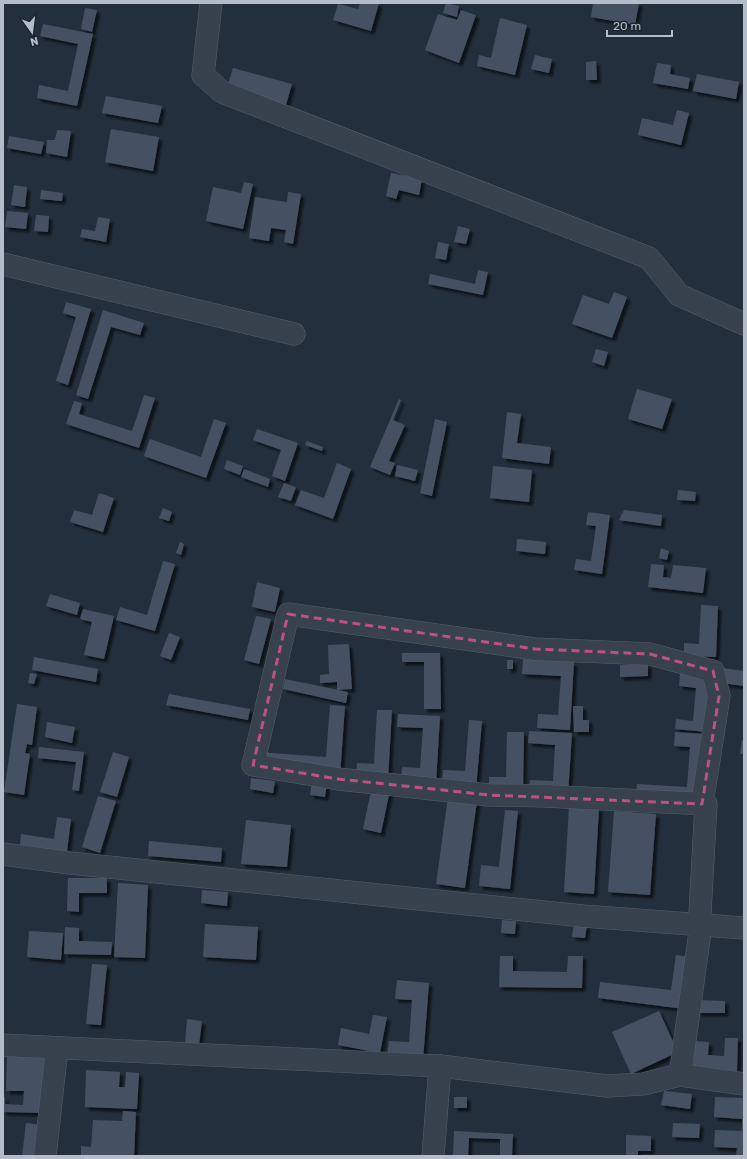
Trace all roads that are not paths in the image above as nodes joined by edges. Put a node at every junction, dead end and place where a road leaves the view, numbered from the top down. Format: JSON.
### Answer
{"nodes":[{"id":1,"x":211,"y":3,"type":"edge"},
{"id":2,"x":3,"y":264,"type":"edge"},
{"id":3,"x":744,"y":324,"type":"edge"},
{"id":4,"x":294,"y":334,"type":"dead end"},
{"id":5,"x":702,"y":804,"type":"junction"},
{"id":6,"x":3,"y":854,"type":"edge"},
{"id":7,"x":701,"y":925,"type":"junction"},
{"id":8,"x":744,"y":928,"type":"edge"},
{"id":9,"x":3,"y":1045,"type":"edge"},
{"id":10,"x":57,"y":1048,"type":"junction"},
{"id":11,"x":440,"y":1066,"type":"junction"},
{"id":12,"x":680,"y":1075,"type":"junction"},
{"id":13,"x":744,"y":1084,"type":"edge"},
{"id":14,"x":45,"y":1156,"type":"edge"},
{"id":15,"x":433,"y":1156,"type":"edge"}],
"edges":[{"from":1,"to":3,"type":"street"},
{"from":2,"to":4,"type":"street"},
{"from":5,"to":5,"type":"street"},
{"from":5,"to":7,"type":"street"},
{"from":6,"to":7,"type":"street"},
{"from":7,"to":8,"type":"street"},
{"from":7,"to":12,"type":"street"},
{"from":9,"to":10,"type":"street"},
{"from":10,"to":11,"type":"street"},
{"from":10,"to":14,"type":"street"},
{"from":11,"to":12,"type":"street"},
{"from":11,"to":15,"type":"street"},
{"from":12,"to":13,"type":"street"}]}
